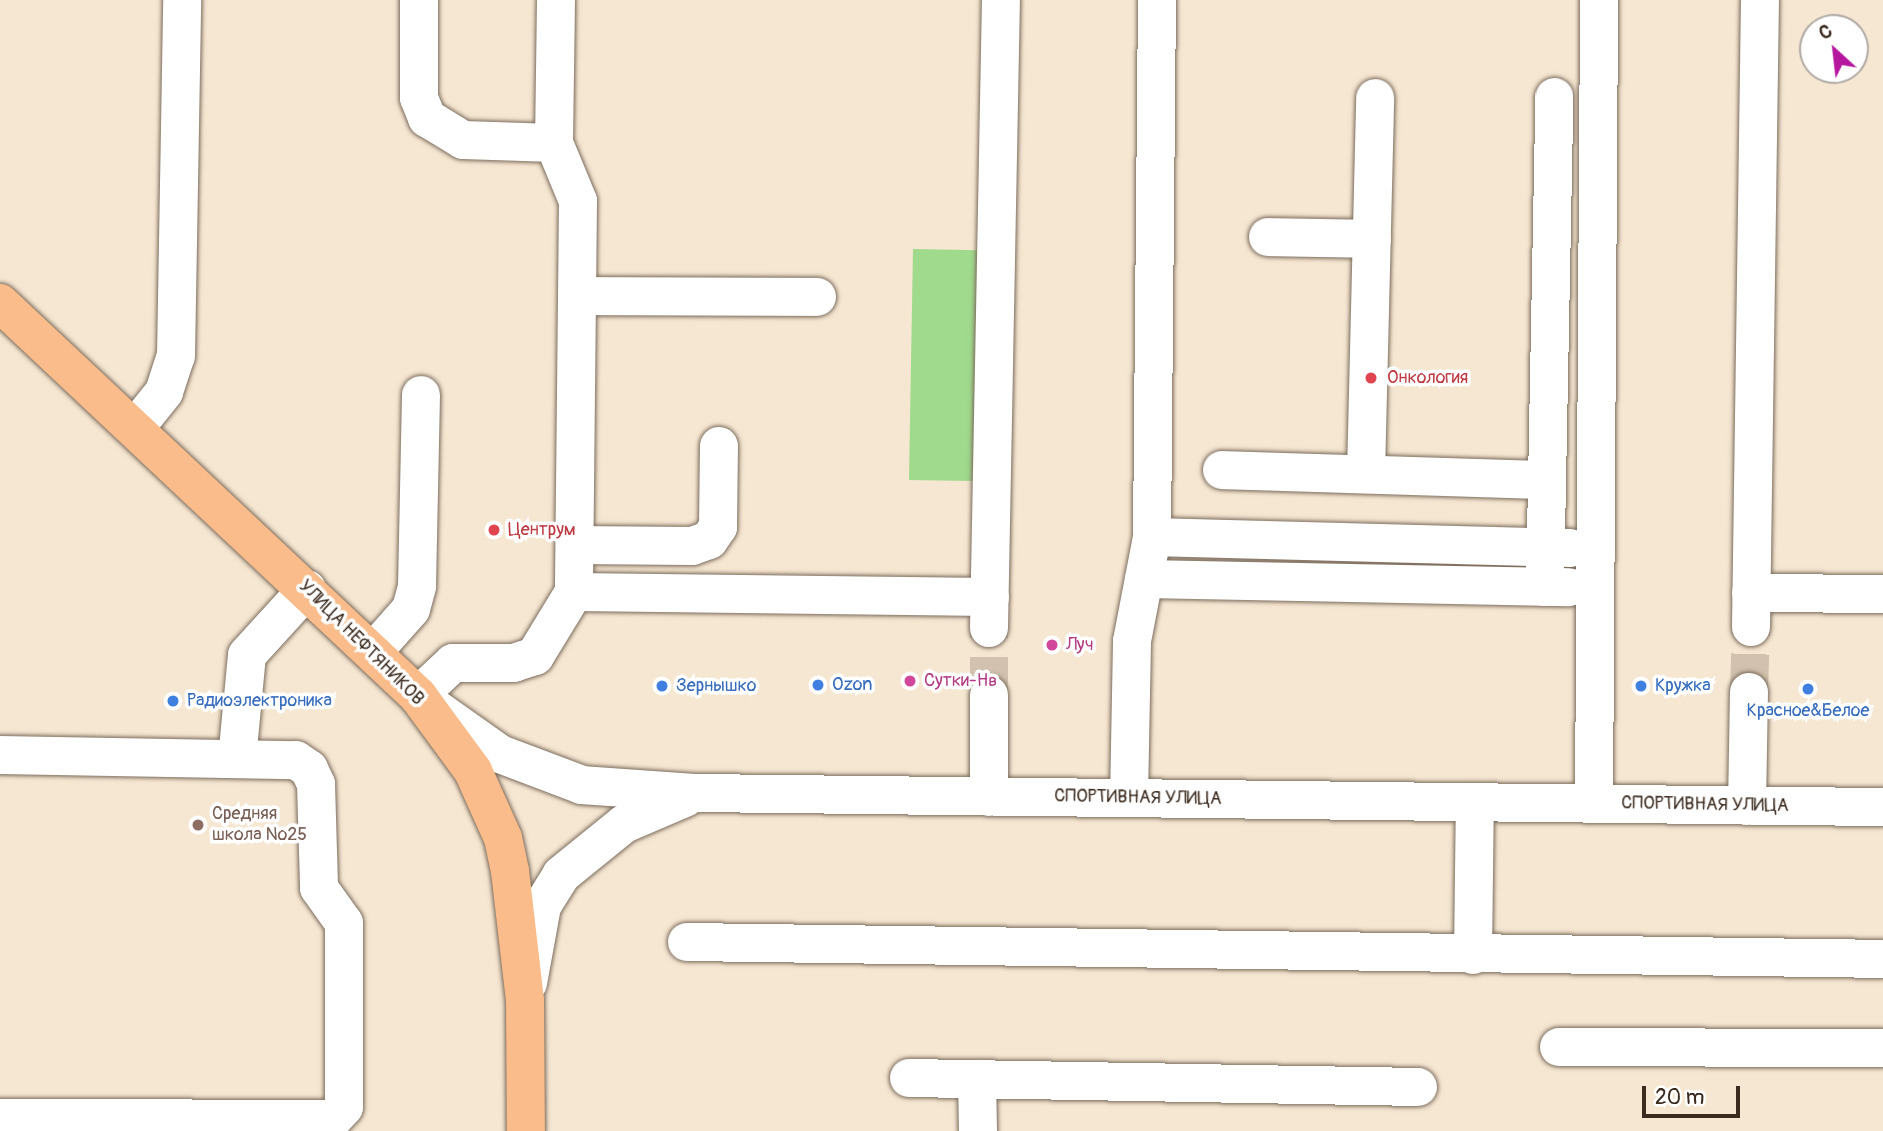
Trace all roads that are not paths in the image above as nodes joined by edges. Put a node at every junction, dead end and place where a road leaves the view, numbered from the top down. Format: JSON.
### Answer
{"nodes":[{"id":1,"x":182,"y":0,"type":"edge"},
{"id":2,"x":419,"y":0,"type":"edge"},
{"id":3,"x":555,"y":0,"type":"edge"},
{"id":4,"x":1001,"y":0,"type":"edge"},
{"id":5,"x":1157,"y":0,"type":"edge"},
{"id":6,"x":1599,"y":0,"type":"edge"},
{"id":7,"x":1760,"y":0,"type":"edge"},
{"id":8,"x":1554,"y":97,"type":"dead end"},
{"id":9,"x":1375,"y":98,"type":"dead end"},
{"id":10,"x":554,"y":143,"type":"junction"},
{"id":11,"x":1268,"y":237,"type":"dead end"},
{"id":12,"x":1372,"y":239,"type":"junction"},
{"id":13,"x":577,"y":296,"type":"junction"},
{"id":14,"x":817,"y":297,"type":"dead end"},
{"id":15,"x":0,"y":303,"type":"edge"},
{"id":16,"x":421,"y":395,"type":"dead end"},
{"id":17,"x":136,"y":427,"type":"junction"},
{"id":18,"x":719,"y":446,"type":"dead end"},
{"id":19,"x":1222,"y":470,"type":"dead end"},
{"id":20,"x":1366,"y":474,"type":"junction"},
{"id":21,"x":1547,"y":480,"type":"junction"},
{"id":22,"x":1152,"y":537,"type":"junction"},
{"id":23,"x":575,"y":545,"type":"junction"},
{"id":24,"x":1546,"y":548,"type":"junction"},
{"id":25,"x":1595,"y":549,"type":"junction"},
{"id":26,"x":1144,"y":579,"type":"junction"},
{"id":27,"x":1545,"y":587,"type":"junction"},
{"id":28,"x":1594,"y":588,"type":"junction"},
{"id":29,"x":307,"y":589,"type":"junction"},
{"id":30,"x":574,"y":592,"type":"junction"},
{"id":31,"x":1883,"y":594,"type":"edge"},
{"id":32,"x":373,"y":652,"type":"junction"},
{"id":33,"x":1749,"y":692,"type":"tunnel mouth"},
{"id":34,"x":989,"y":695,"type":"tunnel mouth"},
{"id":35,"x":418,"y":696,"type":"junction"},
{"id":36,"x":0,"y":755,"type":"edge"},
{"id":37,"x":237,"y":759,"type":"junction"},
{"id":38,"x":697,"y":793,"type":"junction"},
{"id":39,"x":989,"y":797,"type":"junction"},
{"id":40,"x":1129,"y":798,"type":"junction"},
{"id":41,"x":1475,"y":802,"type":"junction"},
{"id":42,"x":1594,"y":804,"type":"junction"},
{"id":43,"x":1748,"y":806,"type":"junction"},
{"id":44,"x":1883,"y":807,"type":"edge"},
{"id":45,"x":687,"y":942,"type":"dead end"},
{"id":46,"x":1473,"y":955,"type":"junction"},
{"id":47,"x":1883,"y":959,"type":"edge"},
{"id":48,"x":526,"y":1000,"type":"junction"},
{"id":49,"x":1559,"y":1047,"type":"dead end"},
{"id":50,"x":1883,"y":1048,"type":"edge"},
{"id":51,"x":909,"y":1078,"type":"dead end"},
{"id":52,"x":977,"y":1079,"type":"junction"},
{"id":53,"x":1418,"y":1087,"type":"dead end"},
{"id":54,"x":0,"y":1118,"type":"edge"},
{"id":55,"x":526,"y":1131,"type":"edge"},
{"id":56,"x":978,"y":1131,"type":"edge"}],
"edges":[{"from":1,"to":17,"type":"street"},
{"from":2,"to":10,"type":"street"},
{"from":3,"to":10,"type":"street"},
{"from":4,"to":30,"type":"street"},
{"from":5,"to":22,"type":"street"},
{"from":6,"to":25,"type":"street"},
{"from":7,"to":31,"type":"street"},
{"from":8,"to":21,"type":"street"},
{"from":9,"to":12,"type":"street"},
{"from":10,"to":13,"type":"street"},
{"from":11,"to":12,"type":"street"},
{"from":12,"to":20,"type":"street"},
{"from":13,"to":14,"type":"street"},
{"from":13,"to":23,"type":"street"},
{"from":15,"to":17,"type":"main road","name":"УЛИЦА НЕФТЯНИКОВ"},
{"from":16,"to":32,"type":"street"},
{"from":17,"to":29,"type":"main road","name":"УЛИЦА НЕФТЯНИКОВ"},
{"from":18,"to":23,"type":"street"},
{"from":19,"to":20,"type":"street"},
{"from":20,"to":21,"type":"street"},
{"from":21,"to":24,"type":"street"},
{"from":22,"to":24,"type":"street"},
{"from":22,"to":26,"type":"street"},
{"from":23,"to":30,"type":"street"},
{"from":24,"to":25,"type":"street"},
{"from":24,"to":27,"type":"street"},
{"from":25,"to":28,"type":"street"},
{"from":26,"to":27,"type":"street"},
{"from":26,"to":40,"type":"street"},
{"from":27,"to":28,"type":"street"},
{"from":28,"to":42,"type":"street"},
{"from":29,"to":32,"type":"main road","name":"УЛИЦА НЕФТЯНИКОВ"},
{"from":29,"to":37,"type":"street"},
{"from":30,"to":35,"type":"street"},
{"from":32,"to":35,"type":"main road","name":"УЛИЦА НЕФТЯНИКОВ"},
{"from":33,"to":43,"type":"street"},
{"from":34,"to":39,"type":"street"},
{"from":35,"to":38,"type":"street","name":"СПОРТИВНАЯ УЛИЦА"},
{"from":35,"to":48,"type":"main road","name":"УЛИЦА НЕФТЯНИКОВ"},
{"from":36,"to":37,"type":"street"},
{"from":37,"to":54,"type":"street"},
{"from":38,"to":39,"type":"street","name":"СПОРТИВНАЯ УЛИЦА"},
{"from":38,"to":48,"type":"street"},
{"from":39,"to":40,"type":"street","name":"СПОРТИВНАЯ УЛИЦА"},
{"from":40,"to":41,"type":"street","name":"СПОРТИВНАЯ УЛИЦА"},
{"from":41,"to":42,"type":"street","name":"СПОРТИВНАЯ УЛИЦА"},
{"from":41,"to":46,"type":"street"},
{"from":42,"to":43,"type":"street","name":"СПОРТИВНАЯ УЛИЦА"},
{"from":43,"to":44,"type":"street","name":"СПОРТИВНАЯ УЛИЦА"},
{"from":45,"to":46,"type":"street"},
{"from":46,"to":47,"type":"street"},
{"from":48,"to":55,"type":"main road","name":"УЛИЦА НЕФТЯНИКОВ"},
{"from":49,"to":50,"type":"street"},
{"from":51,"to":52,"type":"street"},
{"from":52,"to":53,"type":"street"},
{"from":52,"to":56,"type":"street"}]}
